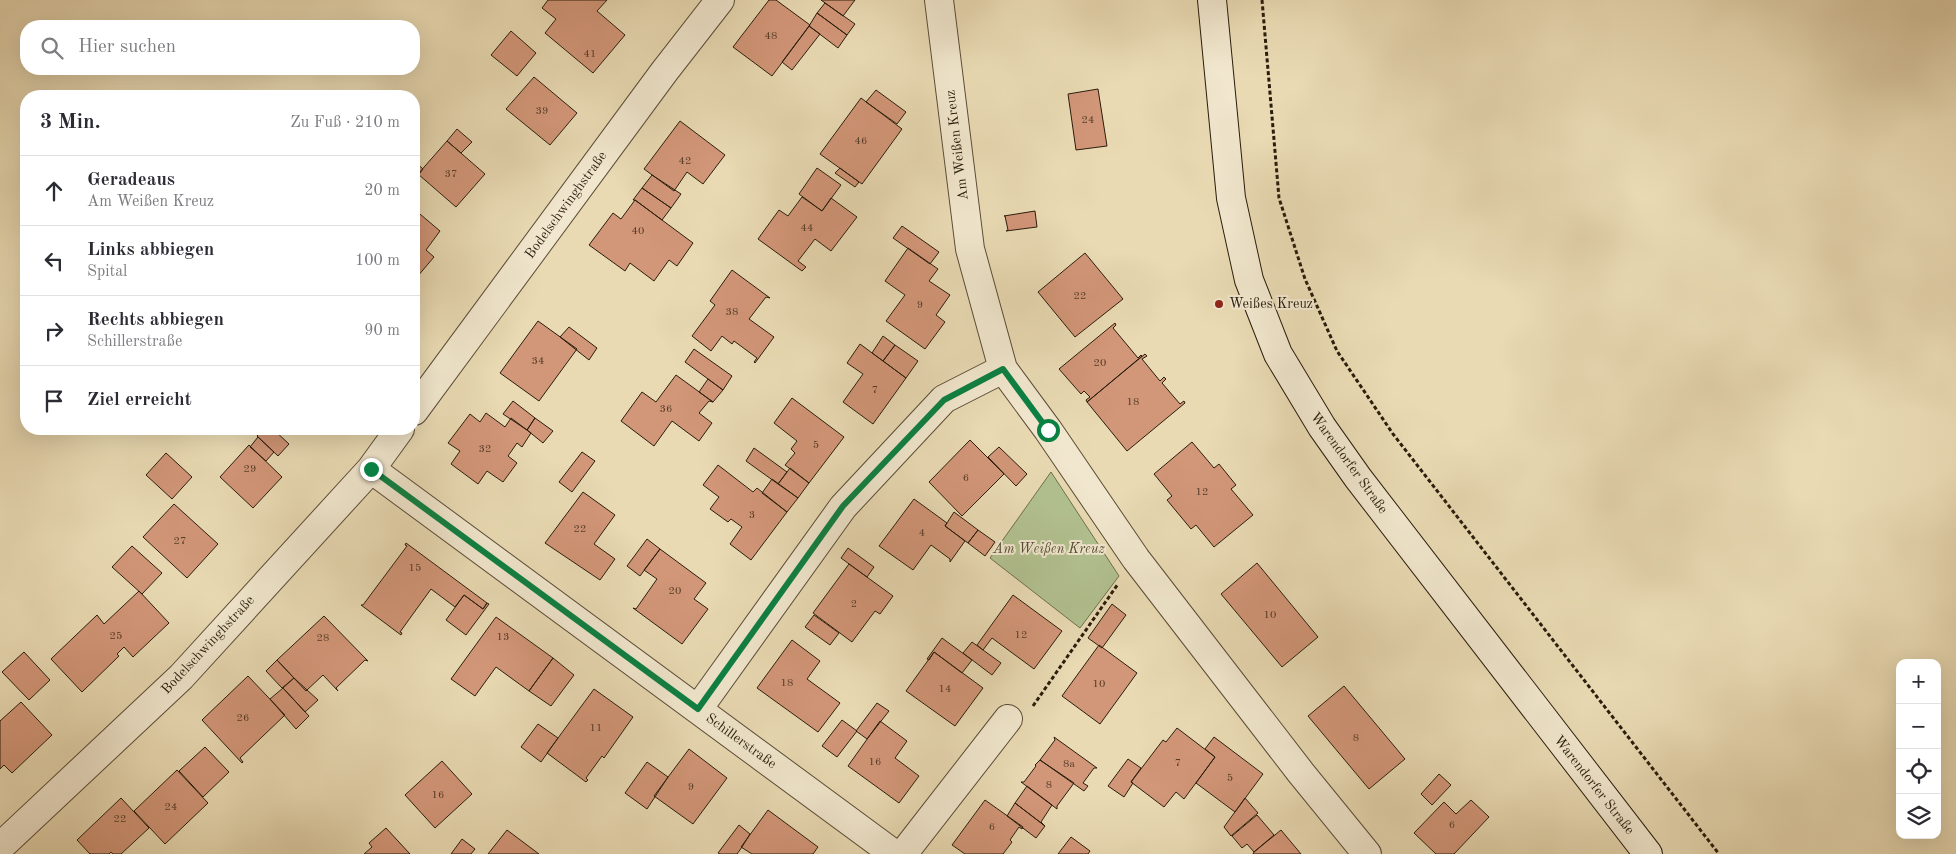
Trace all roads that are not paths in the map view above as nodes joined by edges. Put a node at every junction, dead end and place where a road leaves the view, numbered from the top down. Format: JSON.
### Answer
{"nodes":[{"id":1,"x":720,"y":0,"type":"edge"},
{"id":2,"x":939,"y":0,"type":"edge"},
{"id":3,"x":1212,"y":0,"type":"edge"},
{"id":4,"x":1003,"y":369,"type":"junction"},
{"id":5,"x":420,"y":403,"type":"edge"},
{"id":6,"x":396,"y":435,"type":"edge"},
{"id":7,"x":371,"y":469,"type":"junction"},
{"id":8,"x":698,"y":709,"type":"junction"},
{"id":9,"x":1008,"y":719,"type":"road end"},
{"id":10,"x":0,"y":847,"type":"edge"},
{"id":11,"x":894,"y":854,"type":"edge"},
{"id":12,"x":903,"y":854,"type":"edge"},
{"id":13,"x":1367,"y":854,"type":"edge"},
{"id":14,"x":1648,"y":854,"type":"edge"}],
"edges":[{"from":1,"to":5,"type":"street","name":"Bodelschwinghstraße"},
{"from":2,"to":4,"type":"street","name":"Am Weißen Kreuz"},
{"from":3,"to":14,"type":"street","name":"Warendorfer Straße"},
{"from":4,"to":8,"type":"street"},
{"from":4,"to":13,"type":"street","name":"Am Weißen Kreuz"},
{"from":6,"to":7,"type":"street","name":"Bodelschwinghstraße"},
{"from":7,"to":8,"type":"street","name":"Schillerstraße"},
{"from":7,"to":10,"type":"street","name":"Bodelschwinghstraße"},
{"from":8,"to":11,"type":"street","name":"Schillerstraße"},
{"from":9,"to":12,"type":"street"}]}
